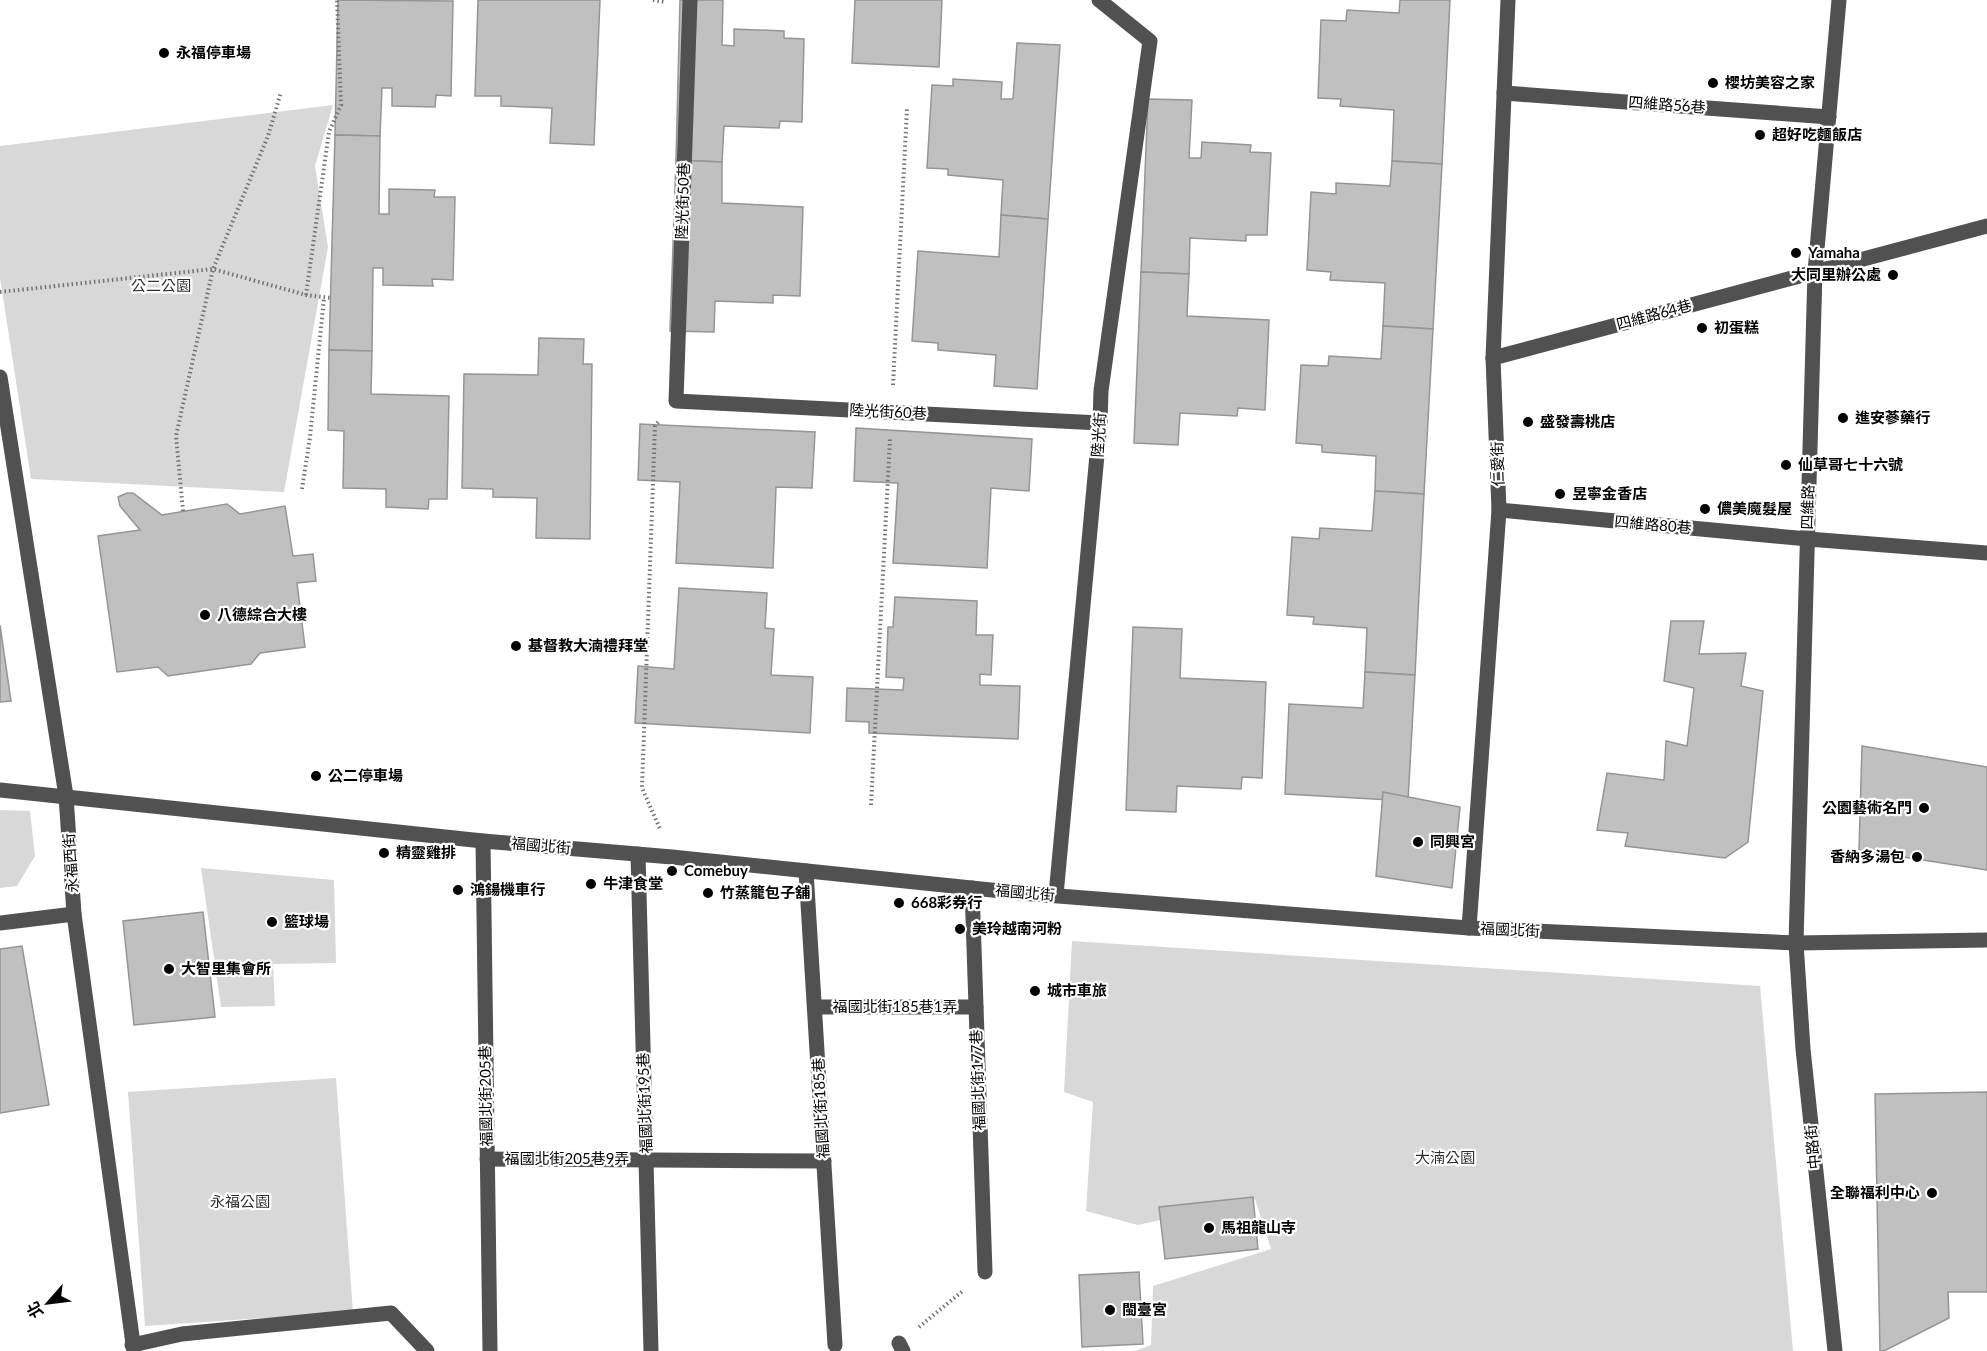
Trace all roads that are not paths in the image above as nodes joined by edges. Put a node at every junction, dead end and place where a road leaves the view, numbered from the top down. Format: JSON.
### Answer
{"nodes":[{"id":1,"x":690,"y":0,"type":"edge"},
{"id":2,"x":1100,"y":0,"type":"edge"},
{"id":3,"x":1508,"y":0,"type":"edge"},
{"id":4,"x":1839,"y":0,"type":"edge"},
{"id":5,"x":1504,"y":93,"type":"junction"},
{"id":6,"x":1829,"y":117,"type":"junction"},
{"id":7,"x":1987,"y":226,"type":"edge"},
{"id":8,"x":1815,"y":272,"type":"junction"},
{"id":9,"x":1493,"y":358,"type":"junction"},
{"id":10,"x":0,"y":377,"type":"edge"},
{"id":11,"x":676,"y":401,"type":"joint"},
{"id":12,"x":1101,"y":423,"type":"junction"},
{"id":13,"x":1499,"y":510,"type":"junction"},
{"id":14,"x":1808,"y":539,"type":"junction"},
{"id":15,"x":1987,"y":553,"type":"edge"},
{"id":16,"x":0,"y":790,"type":"edge"},
{"id":17,"x":66,"y":796,"type":"junction"},
{"id":18,"x":483,"y":841,"type":"junction"},
{"id":19,"x":638,"y":854,"type":"junction"},
{"id":20,"x":806,"y":871,"type":"junction"},
{"id":21,"x":972,"y":888,"type":"junction"},
{"id":22,"x":1056,"y":895,"type":"junction"},
{"id":23,"x":74,"y":914,"type":"junction"},
{"id":24,"x":0,"y":923,"type":"edge"},
{"id":25,"x":1469,"y":928,"type":"junction"},
{"id":26,"x":1987,"y":940,"type":"edge"},
{"id":27,"x":1796,"y":943,"type":"junction"},
{"id":28,"x":815,"y":1007,"type":"junction"},
{"id":29,"x":976,"y":1007,"type":"junction"},
{"id":30,"x":487,"y":1159,"type":"junction"},
{"id":31,"x":646,"y":1159,"type":"junction"},
{"id":32,"x":824,"y":1161,"type":"junction"},
{"id":33,"x":985,"y":1272,"type":"road end"},
{"id":34,"x":835,"y":1345,"type":"dead end"},
{"id":35,"x":133,"y":1348,"type":"edge"},
{"id":36,"x":427,"y":1351,"type":"edge"},
{"id":37,"x":490,"y":1351,"type":"edge"},
{"id":38,"x":651,"y":1351,"type":"edge"},
{"id":39,"x":1835,"y":1351,"type":"edge"}],
"edges":[{"from":1,"to":11,"type":"street","name":"陸光街50巷"},
{"from":2,"to":12,"type":"street","name":"陸光街"},
{"from":3,"to":5,"type":"street","name":"仁愛街"},
{"from":4,"to":6,"type":"street","name":"四維路"},
{"from":5,"to":6,"type":"street","name":"四維路56巷"},
{"from":5,"to":9,"type":"street","name":"仁愛街"},
{"from":6,"to":8,"type":"street","name":"四維路"},
{"from":7,"to":8,"type":"street","name":"四維路64巷"},
{"from":8,"to":9,"type":"street","name":"四維路64巷"},
{"from":8,"to":14,"type":"street","name":"四維路"},
{"from":9,"to":13,"type":"street","name":"仁愛街"},
{"from":10,"to":17,"type":"street","name":"永福西街"},
{"from":11,"to":12,"type":"street","name":"陸光街60巷"},
{"from":12,"to":22,"type":"street","name":"陸光街"},
{"from":13,"to":14,"type":"street","name":"四維路80巷"},
{"from":13,"to":25,"type":"street","name":"仁愛街"},
{"from":14,"to":15,"type":"street","name":"四維路80巷"},
{"from":14,"to":27,"type":"street","name":"四維路"},
{"from":16,"to":17,"type":"street","name":"福國北街"},
{"from":17,"to":18,"type":"street","name":"福國北街"},
{"from":17,"to":23,"type":"street","name":"永福西街"},
{"from":18,"to":19,"type":"street","name":"福國北街"},
{"from":18,"to":30,"type":"street","name":"福國北街205巷"},
{"from":19,"to":20,"type":"street","name":"福國北街"},
{"from":19,"to":31,"type":"street","name":"福國北街195巷"},
{"from":20,"to":21,"type":"street","name":"福國北街"},
{"from":20,"to":28,"type":"street","name":"福國北街185巷"},
{"from":21,"to":22,"type":"street","name":"福國北街"},
{"from":21,"to":29,"type":"street","name":"福國北街177巷"},
{"from":22,"to":25,"type":"street","name":"福國北街"},
{"from":23,"to":24,"type":"street"},
{"from":23,"to":35,"type":"street","name":"永福西街"},
{"from":25,"to":27,"type":"street","name":"福國北街"},
{"from":26,"to":27,"type":"street","name":"福國北街"},
{"from":27,"to":39,"type":"street","name":"中路街"},
{"from":28,"to":29,"type":"street","name":"福國北街185巷1弄"},
{"from":28,"to":32,"type":"street","name":"福國北街185巷"},
{"from":29,"to":33,"type":"street","name":"福國北街177巷"},
{"from":30,"to":31,"type":"street","name":"福國北街205巷9弄"},
{"from":30,"to":37,"type":"street","name":"福國北街205巷"},
{"from":31,"to":32,"type":"street","name":"福國北街205巷9弄"},
{"from":31,"to":38,"type":"street","name":"福國北街195巷"},
{"from":32,"to":34,"type":"street","name":"福國北街185巷"},
{"from":35,"to":36,"type":"street"}]}
